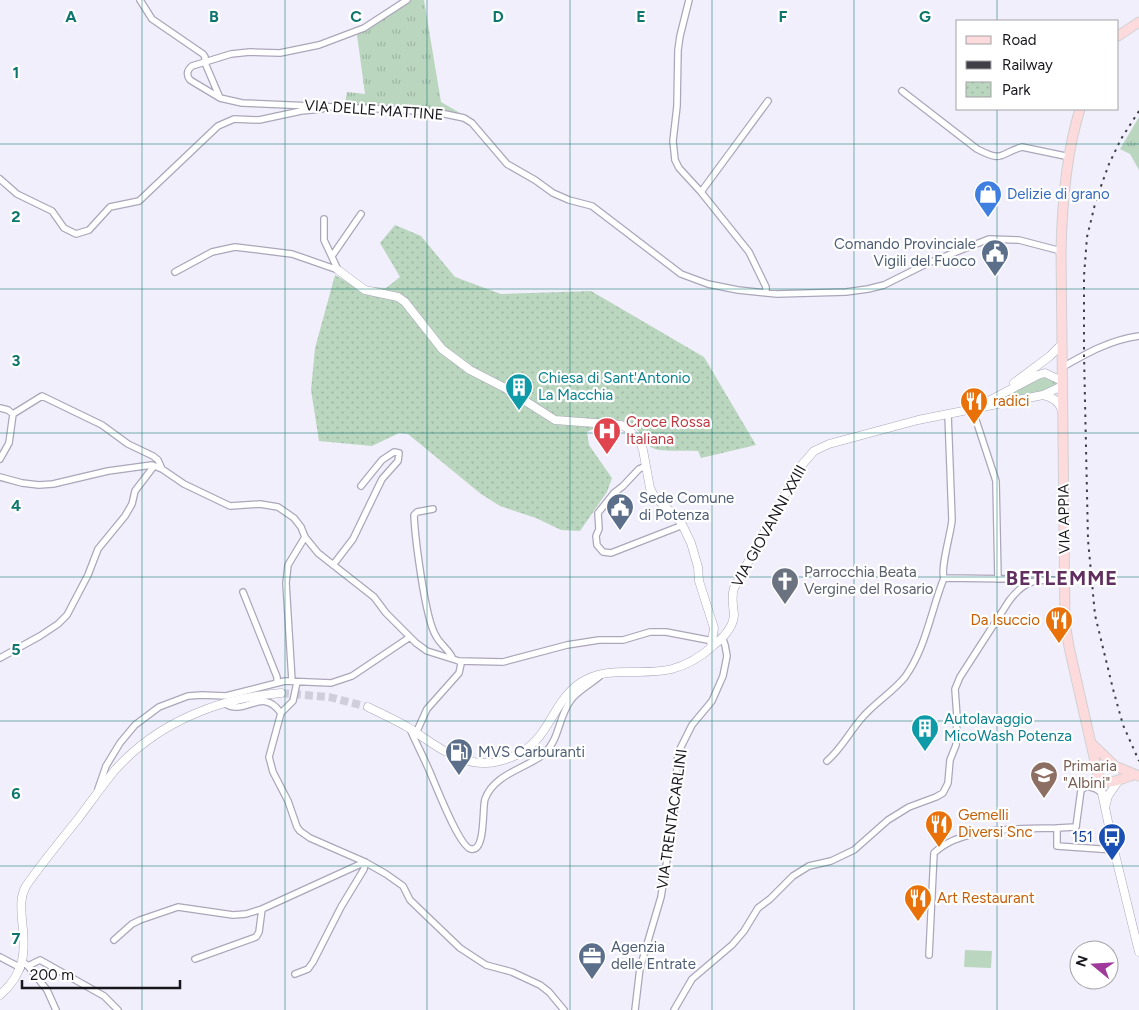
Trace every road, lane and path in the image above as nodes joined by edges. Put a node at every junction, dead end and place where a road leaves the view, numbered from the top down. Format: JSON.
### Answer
{"nodes":[{"id":1,"x":140,"y":0,"type":"edge"},
{"id":2,"x":407,"y":0,"type":"edge"},
{"id":3,"x":690,"y":0,"type":"edge"},
{"id":4,"x":1139,"y":22,"type":"edge"},
{"id":5,"x":1119,"y":35,"type":"edge"},
{"id":6,"x":204,"y":64,"type":"junction"},
{"id":7,"x":902,"y":91,"type":"dead end"},
{"id":8,"x":220,"y":98,"type":"junction"},
{"id":9,"x":768,"y":101,"type":"dead end"},
{"id":10,"x":330,"y":107,"type":"junction"},
{"id":11,"x":1080,"y":110,"type":"edge"},
{"id":12,"x":1070,"y":157,"type":"junction"},
{"id":13,"x":0,"y":179,"type":"edge"},
{"id":14,"x":701,"y":192,"type":"junction"},
{"id":15,"x":362,"y":214,"type":"dead end"},
{"id":16,"x":324,"y":219,"type":"dead end"},
{"id":17,"x":1061,"y":251,"type":"junction"},
{"id":18,"x":332,"y":256,"type":"junction"},
{"id":19,"x":338,"y":270,"type":"junction"},
{"id":20,"x":175,"y":272,"type":"dead end"},
{"id":21,"x":766,"y":293,"type":"junction"},
{"id":22,"x":1139,"y":336,"type":"edge"},
{"id":23,"x":1061,"y":345,"type":"junction"},
{"id":24,"x":1061,"y":368,"type":"junction"},
{"id":25,"x":1062,"y":384,"type":"junction"},
{"id":26,"x":999,"y":395,"type":"junction"},
{"id":27,"x":1043,"y":395,"type":"junction"},
{"id":28,"x":0,"y":408,"type":"edge"},
{"id":29,"x":974,"y":408,"type":"junction"},
{"id":30,"x":1062,"y":413,"type":"junction"},
{"id":31,"x":13,"y":414,"type":"junction"},
{"id":32,"x":948,"y":414,"type":"junction"},
{"id":33,"x":0,"y":459,"type":"edge"},
{"id":34,"x":154,"y":466,"type":"junction"},
{"id":35,"x":646,"y":466,"type":"junction"},
{"id":36,"x":162,"y":469,"type":"junction"},
{"id":37,"x":0,"y":477,"type":"edge"},
{"id":38,"x":361,"y":486,"type":"dead end"},
{"id":39,"x":432,"y":509,"type":"dead end"},
{"id":40,"x":683,"y":525,"type":"junction"},
{"id":41,"x":305,"y":536,"type":"junction"},
{"id":42,"x":332,"y":565,"type":"junction"},
{"id":43,"x":944,"y":578,"type":"junction"},
{"id":44,"x":998,"y":579,"type":"junction"},
{"id":45,"x":1065,"y":580,"type":"junction"},
{"id":46,"x":1031,"y":582,"type":"junction"},
{"id":47,"x":243,"y":592,"type":"dead end"},
{"id":48,"x":732,"y":625,"type":"junction"},
{"id":49,"x":716,"y":629,"type":"junction"},
{"id":50,"x":410,"y":637,"type":"junction"},
{"id":51,"x":722,"y":637,"type":"junction"},
{"id":52,"x":712,"y":644,"type":"junction"},
{"id":53,"x":0,"y":658,"type":"edge"},
{"id":54,"x":452,"y":658,"type":"junction"},
{"id":55,"x":459,"y":661,"type":"junction"},
{"id":56,"x":602,"y":674,"type":"junction"},
{"id":57,"x":294,"y":681,"type":"junction"},
{"id":58,"x":277,"y":683,"type":"junction"},
{"id":59,"x":281,"y":693,"type":"tunnel mouth"},
{"id":60,"x":224,"y":703,"type":"junction"},
{"id":61,"x":368,"y":707,"type":"tunnel mouth"},
{"id":62,"x":280,"y":712,"type":"junction"},
{"id":63,"x":413,"y":731,"type":"junction"},
{"id":64,"x":1091,"y":744,"type":"junction"},
{"id":65,"x":827,"y":761,"type":"dead end"},
{"id":66,"x":1115,"y":766,"type":"junction"},
{"id":67,"x":1097,"y":768,"type":"junction"},
{"id":68,"x":1136,"y":775,"type":"edge"},
{"id":69,"x":1099,"y":779,"type":"junction"},
{"id":70,"x":1119,"y":780,"type":"junction"},
{"id":71,"x":97,"y":793,"type":"junction"},
{"id":72,"x":1103,"y":794,"type":"junction"},
{"id":73,"x":1106,"y":806,"type":"junction"},
{"id":74,"x":1057,"y":828,"type":"junction"},
{"id":75,"x":1114,"y":850,"type":"junction"},
{"id":76,"x":365,"y":862,"type":"junction"},
{"id":77,"x":262,"y":909,"type":"junction"},
{"id":78,"x":114,"y":940,"type":"dead end"},
{"id":79,"x":1139,"y":952,"type":"edge"},
{"id":80,"x":929,"y":955,"type":"dead end"},
{"id":81,"x":0,"y":957,"type":"edge"},
{"id":82,"x":195,"y":959,"type":"dead end"},
{"id":83,"x":24,"y":965,"type":"junction"},
{"id":84,"x":295,"y":974,"type":"dead end"},
{"id":85,"x":0,"y":995,"type":"edge"},
{"id":86,"x":56,"y":1010,"type":"edge"},
{"id":87,"x":118,"y":1010,"type":"edge"},
{"id":88,"x":564,"y":1010,"type":"edge"},
{"id":89,"x":635,"y":1010,"type":"edge"},
{"id":90,"x":674,"y":1010,"type":"edge"}],
"edges":[{"from":1,"to":6,"type":"street"},
{"from":2,"to":6,"type":"street"},
{"from":3,"to":14,"type":"street"},
{"from":4,"to":5,"type":"main road"},
{"from":6,"to":8,"type":"street"},
{"from":6,"to":8,"type":"street","name":"VIA DELLE MATTINE"},
{"from":7,"to":12,"type":"street"},
{"from":8,"to":10,"type":"street","name":"VIA DELLE MATTINE"},
{"from":9,"to":14,"type":"street"},
{"from":10,"to":13,"type":"street"},
{"from":10,"to":21,"type":"street","name":"VIA DELLE MATTINE"},
{"from":11,"to":12,"type":"main road","name":"VIA APPIA"},
{"from":12,"to":17,"type":"main road","name":"VIA APPIA"},
{"from":14,"to":21,"type":"street"},
{"from":15,"to":18,"type":"street"},
{"from":16,"to":18,"type":"street"},
{"from":17,"to":21,"type":"street","name":"VIA DELLE MATTINE"},
{"from":17,"to":23,"type":"main road","name":"VIA APPIA"},
{"from":18,"to":19,"type":"street"},
{"from":19,"to":20,"type":"street"},
{"from":19,"to":35,"type":"main road"},
{"from":22,"to":24,"type":"street"},
{"from":23,"to":24,"type":"main road","name":"VIA APPIA"},
{"from":23,"to":26,"type":"main road"},
{"from":24,"to":25,"type":"main road","name":"VIA APPIA"},
{"from":25,"to":26,"type":"main road"},
{"from":25,"to":27,"type":"main road"},
{"from":25,"to":30,"type":"main road","name":"VIA APPIA"},
{"from":26,"to":29,"type":"main road"},
{"from":27,"to":29,"type":"main road"},
{"from":27,"to":30,"type":"main road"},
{"from":28,"to":31,"type":"street"},
{"from":29,"to":32,"type":"main road","name":"VIA GIOVANNI XXIII"},
{"from":29,"to":44,"type":"street"},
{"from":30,"to":45,"type":"main road","name":"VIA APPIA"},
{"from":31,"to":33,"type":"street"},
{"from":31,"to":36,"type":"street"},
{"from":32,"to":43,"type":"street"},
{"from":32,"to":48,"type":"main road","name":"VIA GIOVANNI XXIII"},
{"from":34,"to":36,"type":"street"},
{"from":34,"to":37,"type":"street"},
{"from":34,"to":53,"type":"street"},
{"from":35,"to":40,"type":"main road"},
{"from":35,"to":40,"type":"street"},
{"from":36,"to":41,"type":"street"},
{"from":38,"to":42,"type":"street"},
{"from":39,"to":54,"type":"street"},
{"from":40,"to":49,"type":"main road"},
{"from":41,"to":42,"type":"street"},
{"from":41,"to":57,"type":"street"},
{"from":42,"to":50,"type":"street"},
{"from":43,"to":44,"type":"street"},
{"from":43,"to":65,"type":"street"},
{"from":44,"to":46,"type":"street"},
{"from":45,"to":46,"type":"street"},
{"from":45,"to":64,"type":"main road","name":"VIA APPIA"},
{"from":46,"to":90,"type":"street"},
{"from":47,"to":58,"type":"street"},
{"from":48,"to":49,"type":"main road"},
{"from":48,"to":51,"type":"main road"},
{"from":49,"to":51,"type":"main road"},
{"from":49,"to":52,"type":"main road"},
{"from":50,"to":54,"type":"street"},
{"from":50,"to":57,"type":"street"},
{"from":51,"to":52,"type":"main road"},
{"from":51,"to":89,"type":"street","name":"VIA TRENTACARLINI"},
{"from":52,"to":55,"type":"street"},
{"from":52,"to":56,"type":"main road"},
{"from":54,"to":55,"type":"street"},
{"from":55,"to":63,"type":"street"},
{"from":56,"to":63,"type":"main road"},
{"from":56,"to":63,"type":"street"},
{"from":57,"to":58,"type":"street"},
{"from":57,"to":62,"type":"street"},
{"from":58,"to":71,"type":"street"},
{"from":59,"to":60,"type":"main road"},
{"from":60,"to":62,"type":"street"},
{"from":60,"to":71,"type":"main road"},
{"from":61,"to":63,"type":"main road"},
{"from":62,"to":76,"type":"street"},
{"from":64,"to":66,"type":"main road"},
{"from":64,"to":67,"type":"main road","name":"VIA APPIA"},
{"from":66,"to":67,"type":"main road"},
{"from":66,"to":68,"type":"main road"},
{"from":67,"to":69,"type":"main road","name":"VIA APPIA"},
{"from":68,"to":70,"type":"main road"},
{"from":69,"to":70,"type":"main road"},
{"from":69,"to":72,"type":"main road","name":"VIA APPIA"},
{"from":70,"to":73,"type":"main road"},
{"from":71,"to":83,"type":"main road"},
{"from":72,"to":73,"type":"main road","name":"VIA APPIA"},
{"from":72,"to":74,"type":"street"},
{"from":73,"to":75,"type":"main road","name":"VIA APPIA"},
{"from":74,"to":75,"type":"street"},
{"from":74,"to":80,"type":"street"},
{"from":75,"to":79,"type":"main road","name":"VIA APPIA"},
{"from":76,"to":77,"type":"street"},
{"from":76,"to":84,"type":"street"},
{"from":76,"to":88,"type":"street"},
{"from":77,"to":78,"type":"street"},
{"from":77,"to":82,"type":"street"},
{"from":81,"to":83,"type":"street"},
{"from":83,"to":85,"type":"main road"},
{"from":83,"to":86,"type":"street"},
{"from":83,"to":87,"type":"street"}]}
